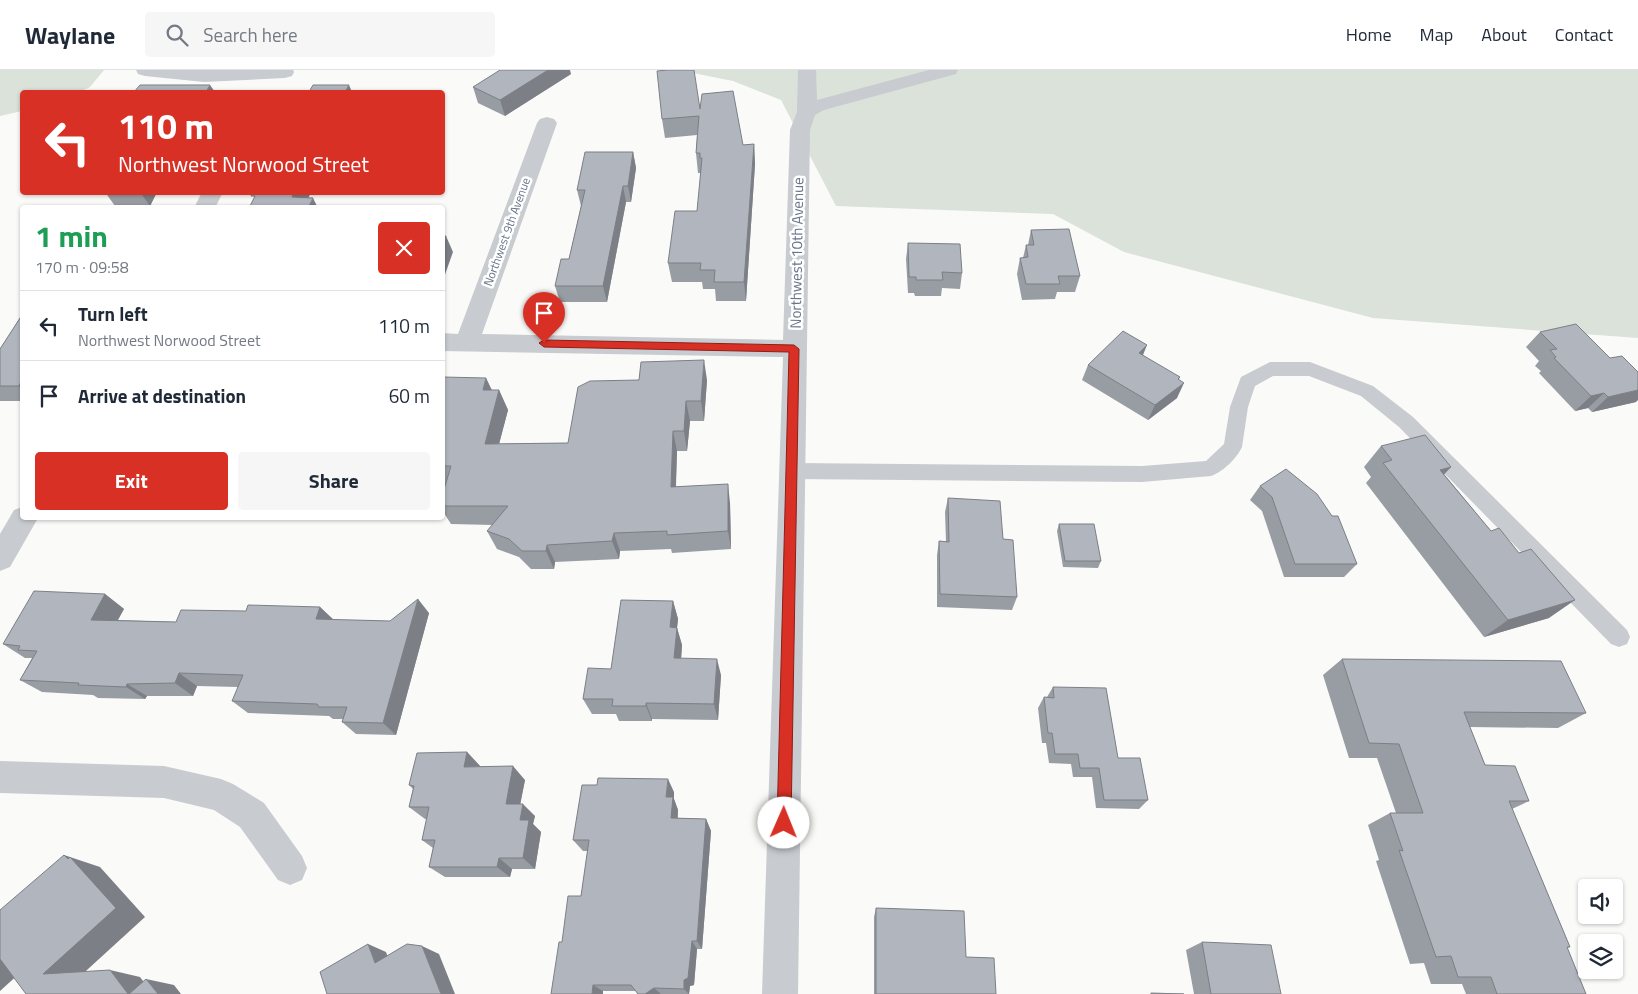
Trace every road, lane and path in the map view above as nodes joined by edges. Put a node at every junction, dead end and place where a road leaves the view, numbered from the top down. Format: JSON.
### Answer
{"nodes":[{"id":1,"x":145,"y":70,"type":"edge"},
{"id":2,"x":807,"y":70,"type":"edge"},
{"id":3,"x":949,"y":70,"type":"edge"},
{"id":4,"x":285,"y":71,"type":"edge"},
{"id":5,"x":273,"y":90,"type":"edge"},
{"id":6,"x":807,"y":112,"type":"junction"},
{"id":7,"x":547,"y":123,"type":"dead end"},
{"id":8,"x":445,"y":342,"type":"edge"},
{"id":9,"x":467,"y":342,"type":"junction"},
{"id":10,"x":794,"y":349,"type":"junction"},
{"id":11,"x":792,"y":472,"type":"junction"},
{"id":12,"x":23,"y":520,"type":"edge"},
{"id":13,"x":0,"y":559,"type":"edge"},
{"id":14,"x":1619,"y":638,"type":"dead end"},
{"id":15,"x":0,"y":778,"type":"edge"},
{"id":16,"x":290,"y":868,"type":"dead end"},
{"id":17,"x":780,"y":994,"type":"edge"}],
"edges":[{"from":1,"to":4,"type":"street"},
{"from":2,"to":6,"type":"street","name":"Northwest 10th Avenue"},
{"from":3,"to":6,"type":"street"},
{"from":4,"to":5,"type":"street"},
{"from":6,"to":10,"type":"street","name":"Northwest 10th Avenue"},
{"from":7,"to":9,"type":"street","name":"Northwest 9th Avenue"},
{"from":8,"to":9,"type":"street"},
{"from":9,"to":10,"type":"street"},
{"from":10,"to":11,"type":"street","name":"Northwest 10th Avenue"},
{"from":11,"to":14,"type":"lane"},
{"from":11,"to":17,"type":"street","name":"Northwest 10th Avenue"},
{"from":12,"to":13,"type":"street"},
{"from":15,"to":16,"type":"street"}]}
